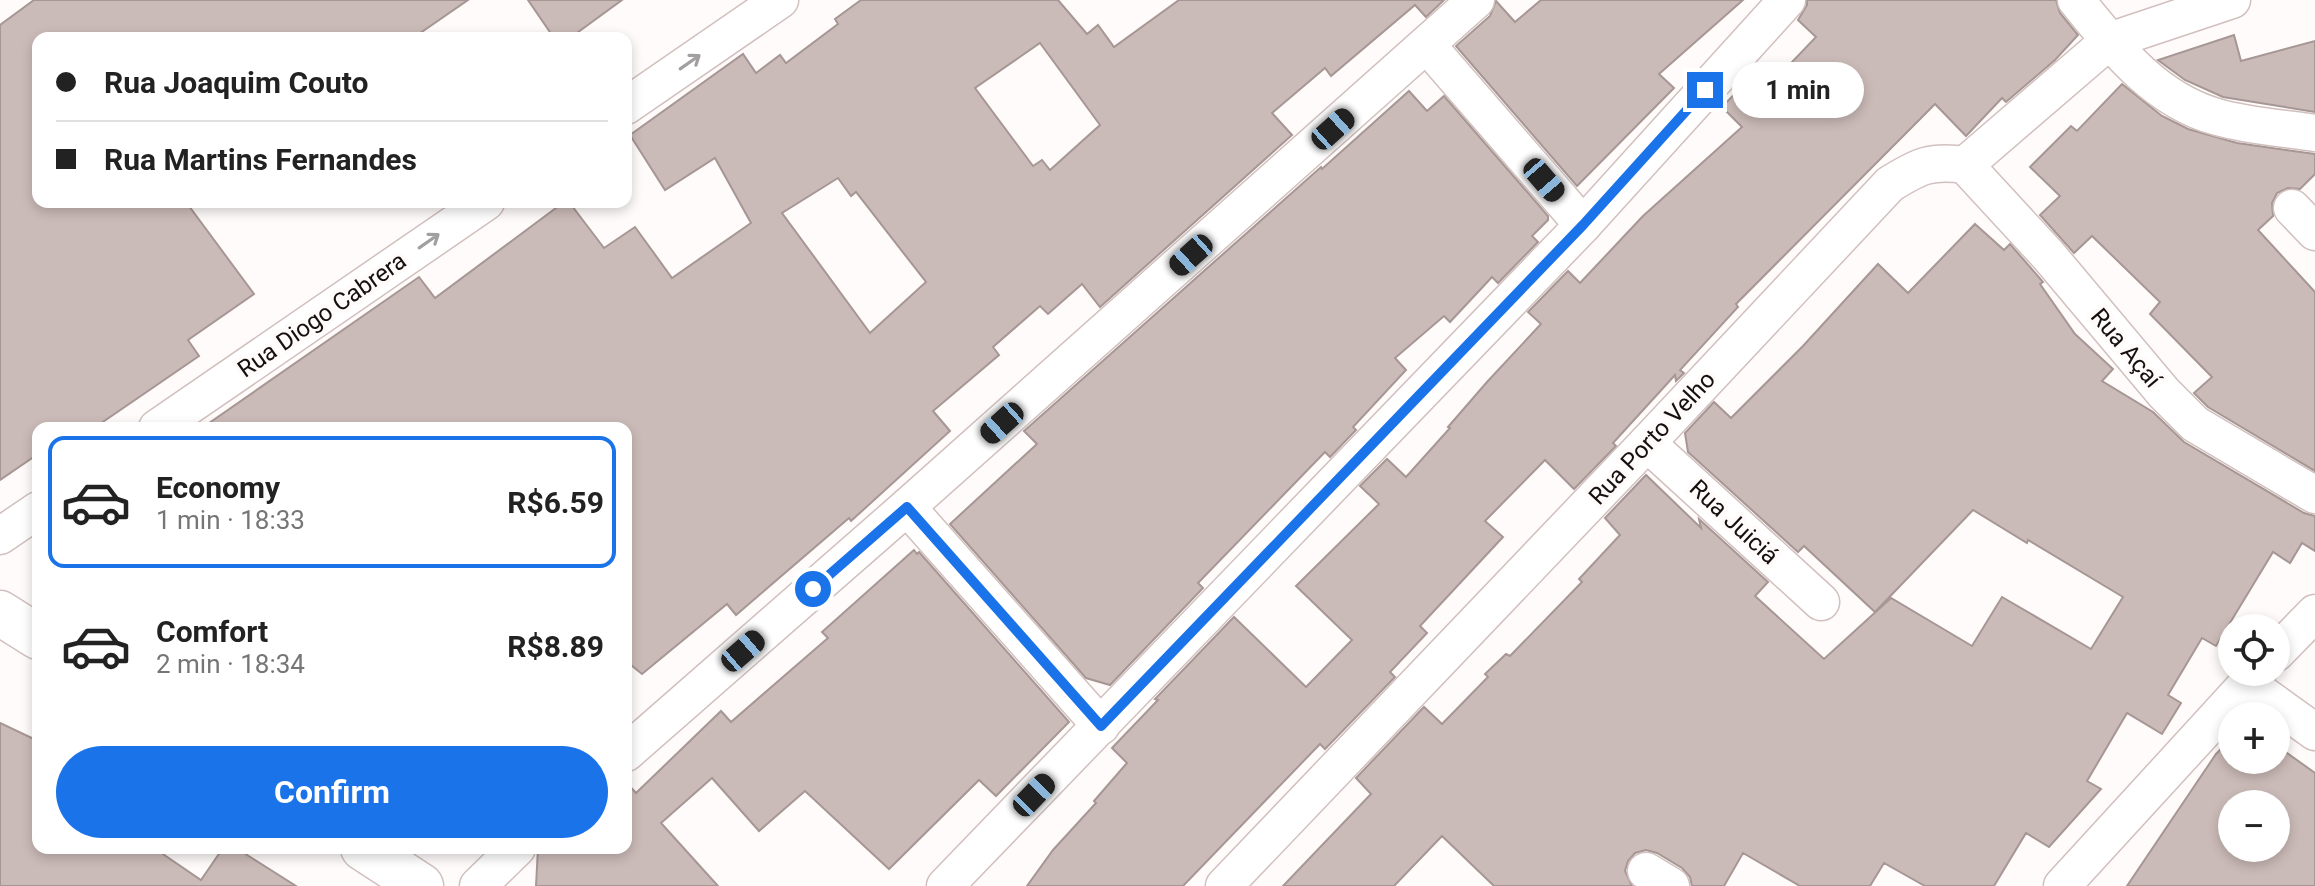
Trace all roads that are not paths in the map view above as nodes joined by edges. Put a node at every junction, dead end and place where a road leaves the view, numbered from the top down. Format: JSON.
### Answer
{"nodes":[{"id":1,"x":780,"y":0,"type":"edge"},
{"id":2,"x":1476,"y":0,"type":"edge"},
{"id":3,"x":1787,"y":0,"type":"edge"},
{"id":4,"x":2076,"y":0,"type":"edge"},
{"id":5,"x":2232,"y":0,"type":"edge"},
{"id":6,"x":2109,"y":41,"type":"junction"},
{"id":7,"x":1427,"y":45,"type":"junction"},
{"id":8,"x":632,"y":102,"type":"edge"},
{"id":9,"x":2315,"y":133,"type":"edge"},
{"id":10,"x":1965,"y":165,"type":"junction"},
{"id":11,"x":477,"y":208,"type":"edge"},
{"id":12,"x":1583,"y":225,"type":"junction"},
{"id":13,"x":166,"y":422,"type":"edge"},
{"id":14,"x":1647,"y":443,"type":"junction"},
{"id":15,"x":2315,"y":495,"type":"edge"},
{"id":16,"x":907,"y":507,"type":"junction"},
{"id":17,"x":32,"y":514,"type":"edge"},
{"id":18,"x":0,"y":536,"type":"edge"},
{"id":19,"x":1821,"y":602,"type":"dead end"},
{"id":20,"x":0,"y":613,"type":"edge"},
{"id":21,"x":2315,"y":613,"type":"edge"},
{"id":22,"x":32,"y":633,"type":"edge"},
{"id":23,"x":2290,"y":639,"type":"edge"},
{"id":24,"x":2245,"y":686,"type":"edge"},
{"id":25,"x":2261,"y":686,"type":"edge"},
{"id":26,"x":1101,"y":726,"type":"junction"},
{"id":27,"x":2315,"y":732,"type":"edge"},
{"id":28,"x":632,"y":748,"type":"edge"},
{"id":29,"x":372,"y":854,"type":"edge"},
{"id":30,"x":511,"y":854,"type":"edge"},
{"id":31,"x":421,"y":886,"type":"edge"},
{"id":32,"x":478,"y":886,"type":"edge"},
{"id":33,"x":945,"y":886,"type":"edge"},
{"id":34,"x":1224,"y":886,"type":"edge"},
{"id":35,"x":2062,"y":886,"type":"edge"}],
"edges":[{"from":8,"to":1,"type":"street","one_way":true},
{"from":2,"to":7,"type":"street"},
{"from":3,"to":12,"type":"street"},
{"from":4,"to":6,"type":"street"},
{"from":5,"to":6,"type":"street"},
{"from":6,"to":9,"type":"street"},
{"from":6,"to":10,"type":"street"},
{"from":7,"to":12,"type":"street"},
{"from":7,"to":16,"type":"street"},
{"from":10,"to":14,"type":"street","name":"Rua Porto Velho"},
{"from":10,"to":15,"type":"street","name":"Rua Açaí"},
{"from":13,"to":11,"type":"street","name":"Rua Diogo Cabrera","one_way":true},
{"from":12,"to":26,"type":"street"},
{"from":14,"to":19,"type":"street","name":"Rua Juiciá"},
{"from":14,"to":34,"type":"street","name":"Rua Porto Velho"},
{"from":16,"to":26,"type":"street"},
{"from":16,"to":28,"type":"street"},
{"from":17,"to":18,"type":"street"},
{"from":20,"to":22,"type":"main road"},
{"from":21,"to":23,"type":"street"},
{"from":24,"to":35,"type":"street"},
{"from":25,"to":27,"type":"street"},
{"from":26,"to":33,"type":"street"},
{"from":29,"to":31,"type":"main road"},
{"from":30,"to":32,"type":"street"}]}
